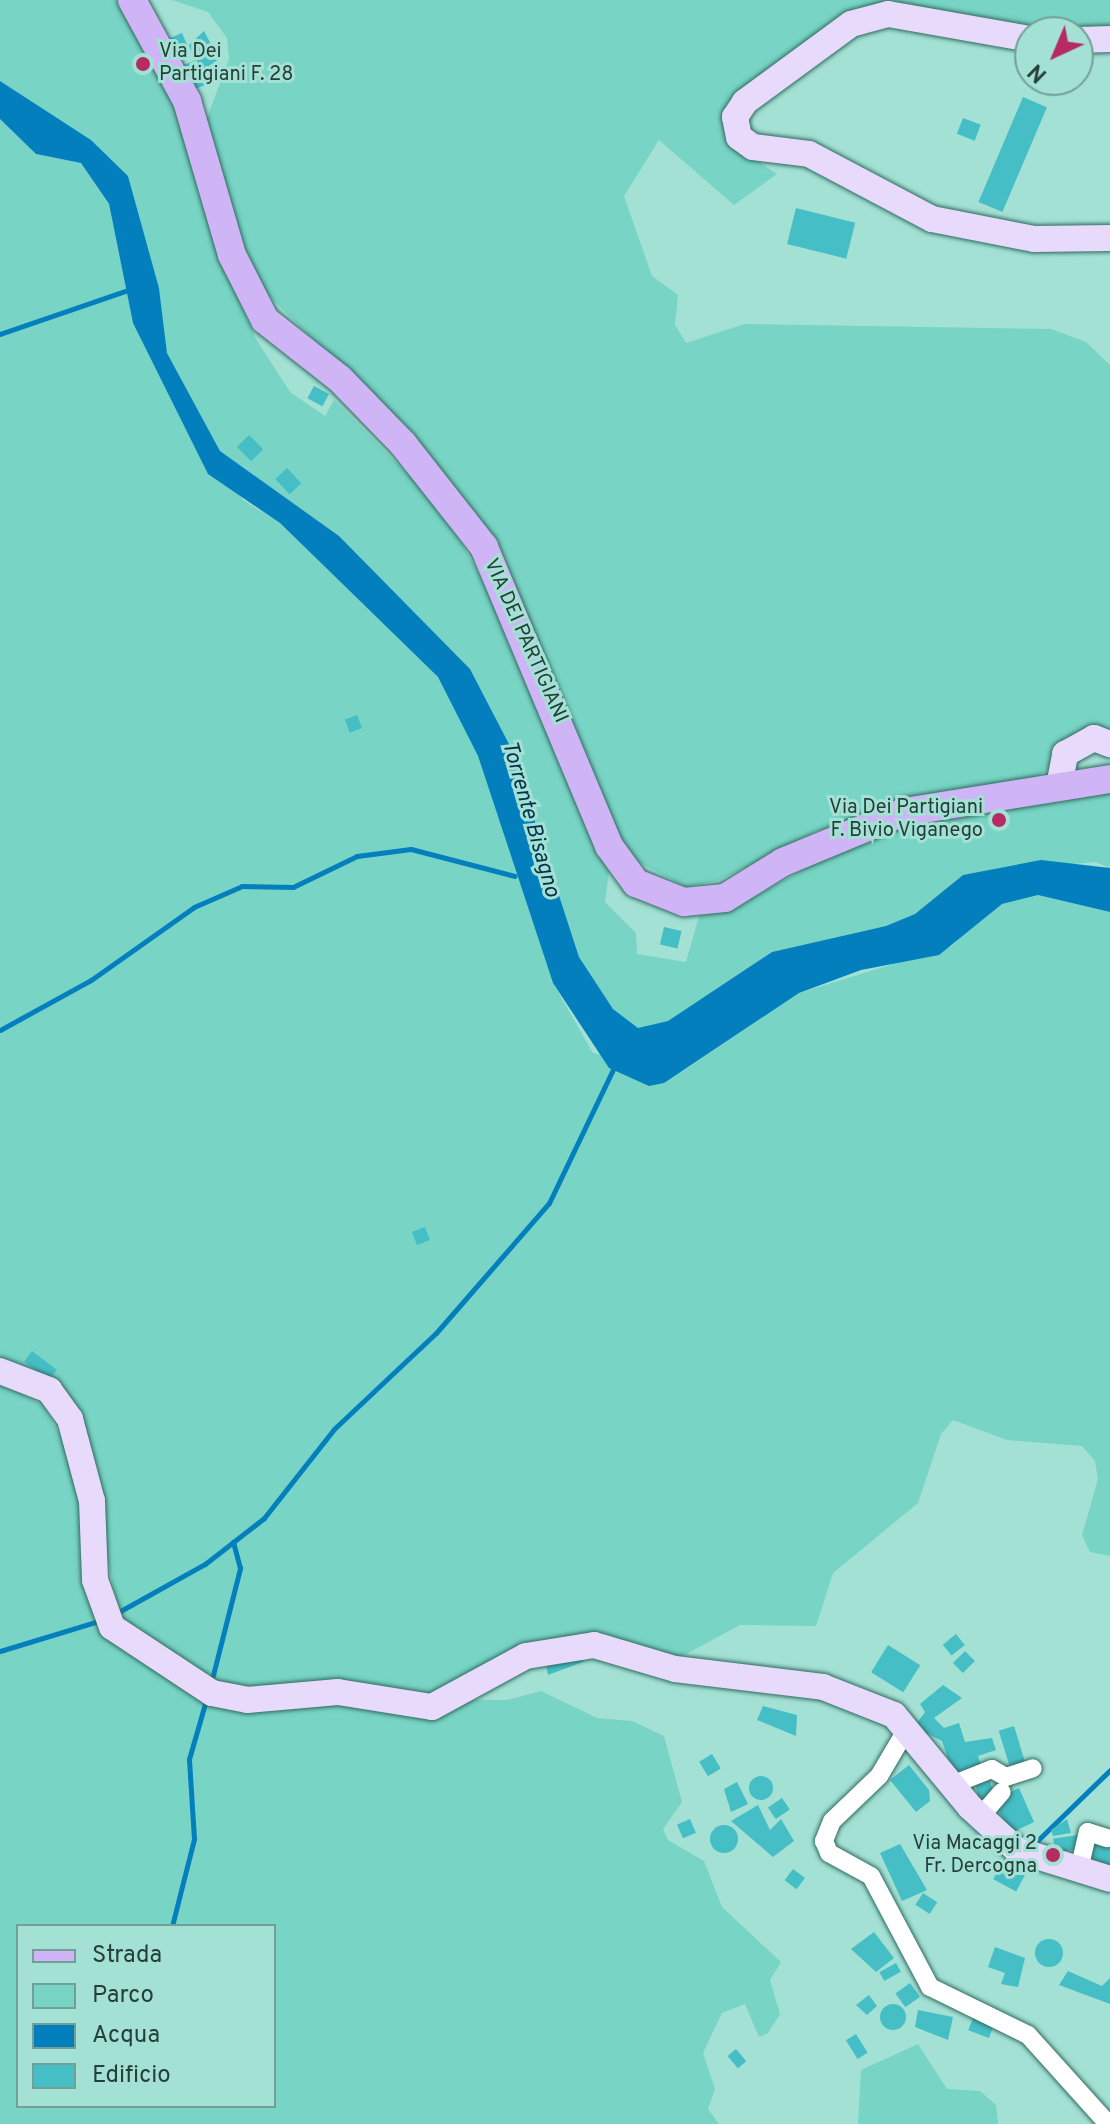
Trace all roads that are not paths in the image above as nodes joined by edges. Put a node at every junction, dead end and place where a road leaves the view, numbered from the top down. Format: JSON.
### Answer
{"nodes":[{"id":1,"x":132,"y":0,"type":"edge"},
{"id":2,"x":1014,"y":36,"type":"edge"},
{"id":3,"x":1110,"y":238,"type":"edge"},
{"id":4,"x":1110,"y":744,"type":"edge"},
{"id":5,"x":1110,"y":779,"type":"edge"},
{"id":6,"x":1059,"y":786,"type":"junction"},
{"id":7,"x":0,"y":1371,"type":"edge"},
{"id":8,"x":908,"y":1727,"type":"junction"},
{"id":9,"x":1033,"y":1768,"type":"dead end"},
{"id":10,"x":954,"y":1784,"type":"junction"},
{"id":11,"x":1002,"y":1792,"type":"dead end"},
{"id":12,"x":980,"y":1817,"type":"junction"},
{"id":13,"x":1107,"y":1838,"type":"dead end"},
{"id":14,"x":1079,"y":1870,"type":"junction"},
{"id":15,"x":1110,"y":1879,"type":"edge"},
{"id":16,"x":1108,"y":2124,"type":"edge"}],
"edges":[{"from":1,"to":6,"type":"main road","name":"VIA DEI PARTIGIANI"},
{"from":2,"to":3,"type":"main road"},
{"from":4,"to":6,"type":"main road"},
{"from":5,"to":6,"type":"main road","name":"VIA DEI PARTIGIANI"},
{"from":7,"to":8,"type":"main road"},
{"from":8,"to":10,"type":"main road"},
{"from":8,"to":16,"type":"street"},
{"from":9,"to":10,"type":"street"},
{"from":10,"to":12,"type":"main road"},
{"from":11,"to":12,"type":"street"},
{"from":12,"to":14,"type":"main road"},
{"from":13,"to":14,"type":"street"},
{"from":14,"to":15,"type":"main road"}]}
